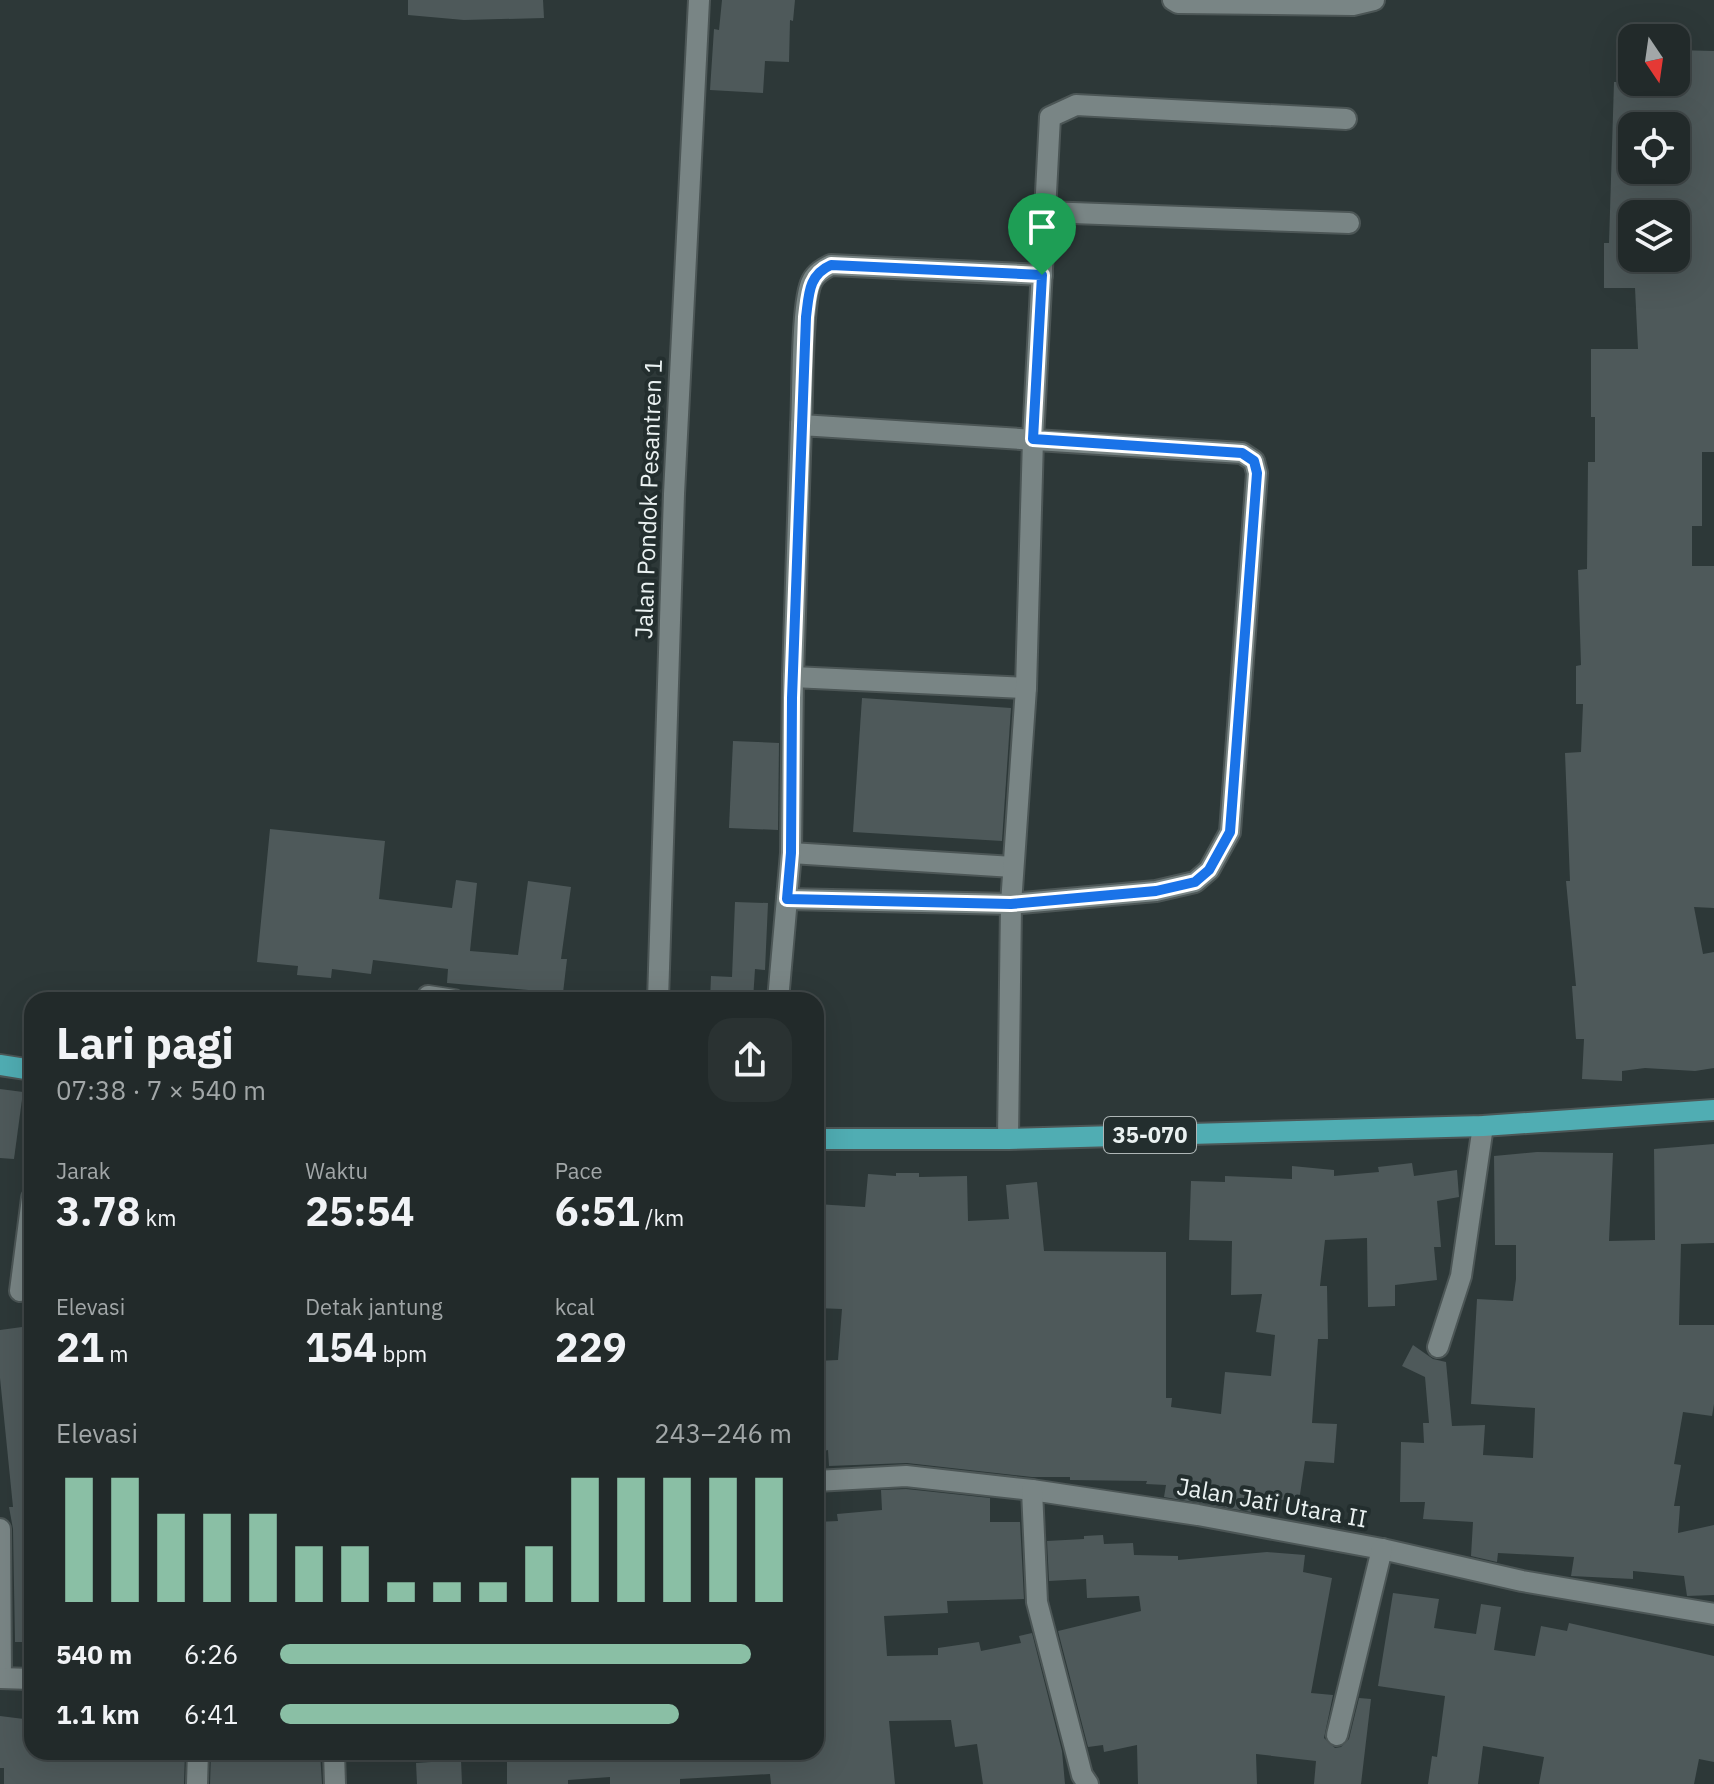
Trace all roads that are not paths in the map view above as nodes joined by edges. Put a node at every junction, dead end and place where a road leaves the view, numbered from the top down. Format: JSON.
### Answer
{"nodes":[{"id":1,"x":699,"y":0,"type":"edge"},
{"id":2,"x":1173,"y":0,"type":"edge"},
{"id":3,"x":1374,"y":0,"type":"edge"},
{"id":4,"x":1346,"y":119,"type":"dead end"},
{"id":5,"x":1045,"y":212,"type":"junction"},
{"id":6,"x":1349,"y":223,"type":"dead end"},
{"id":7,"x":1042,"y":275,"type":"junction"},
{"id":8,"x":801,"y":425,"type":"junction"},
{"id":9,"x":1033,"y":439,"type":"junction"},
{"id":10,"x":793,"y":677,"type":"junction"},
{"id":11,"x":1026,"y":688,"type":"junction"},
{"id":12,"x":791,"y":853,"type":"junction"},
{"id":13,"x":1013,"y":867,"type":"junction"},
{"id":14,"x":787,"y":899,"type":"junction"},
{"id":15,"x":1011,"y":904,"type":"junction"},
{"id":16,"x":658,"y":992,"type":"edge"},
{"id":17,"x":779,"y":992,"type":"edge"},
{"id":18,"x":0,"y":1065,"type":"edge"},
{"id":19,"x":24,"y":1069,"type":"edge"},
{"id":20,"x":1714,"y":1110,"type":"edge"},
{"id":21,"x":1483,"y":1126,"type":"junction"},
{"id":22,"x":824,"y":1139,"type":"edge"},
{"id":23,"x":1008,"y":1139,"type":"junction"},
{"id":24,"x":24,"y":1260,"type":"edge"},
{"id":25,"x":20,"y":1291,"type":"dead end"},
{"id":26,"x":1438,"y":1347,"type":"dead end"},
{"id":27,"x":824,"y":1481,"type":"edge"},
{"id":28,"x":1032,"y":1490,"type":"junction"},
{"id":29,"x":0,"y":1529,"type":"edge"},
{"id":30,"x":1382,"y":1549,"type":"junction"},
{"id":31,"x":1714,"y":1614,"type":"edge"},
{"id":32,"x":1,"y":1678,"type":"edge"},
{"id":33,"x":24,"y":1679,"type":"edge"},
{"id":34,"x":1337,"y":1735,"type":"dead end"},
{"id":35,"x":198,"y":1760,"type":"edge"},
{"id":36,"x":334,"y":1760,"type":"edge"},
{"id":37,"x":197,"y":1784,"type":"edge"},
{"id":38,"x":335,"y":1784,"type":"edge"},
{"id":39,"x":1088,"y":1784,"type":"edge"}],
"edges":[{"from":1,"to":16,"type":"street","name":"Jalan Pondok Pesantren 1"},
{"from":2,"to":3,"type":"street"},
{"from":4,"to":5,"type":"street"},
{"from":5,"to":6,"type":"street"},
{"from":5,"to":7,"type":"street"},
{"from":7,"to":8,"type":"street"},
{"from":7,"to":9,"type":"street"},
{"from":8,"to":9,"type":"street"},
{"from":8,"to":10,"type":"street"},
{"from":9,"to":11,"type":"street"},
{"from":9,"to":15,"type":"street"},
{"from":10,"to":11,"type":"street"},
{"from":10,"to":12,"type":"street"},
{"from":11,"to":13,"type":"street"},
{"from":12,"to":13,"type":"street"},
{"from":12,"to":14,"type":"street"},
{"from":13,"to":15,"type":"street"},
{"from":14,"to":15,"type":"street"},
{"from":14,"to":17,"type":"street"},
{"from":15,"to":23,"type":"street"},
{"from":18,"to":19,"type":"main road"},
{"from":20,"to":21,"type":"main road","number":"35-070"},
{"from":21,"to":23,"type":"main road","number":"35-070"},
{"from":21,"to":26,"type":"street"},
{"from":22,"to":23,"type":"main road","number":"35-070"},
{"from":24,"to":25,"type":"street"},
{"from":27,"to":28,"type":"street","name":"Jalan Jati Utara II"},
{"from":28,"to":30,"type":"street","name":"Jalan Jati Utara II"},
{"from":28,"to":39,"type":"street"},
{"from":29,"to":32,"type":"street"},
{"from":30,"to":31,"type":"street","name":"Jalan Jati Utara II"},
{"from":30,"to":34,"type":"street"},
{"from":32,"to":33,"type":"street"},
{"from":35,"to":37,"type":"street"},
{"from":36,"to":38,"type":"street"}]}
